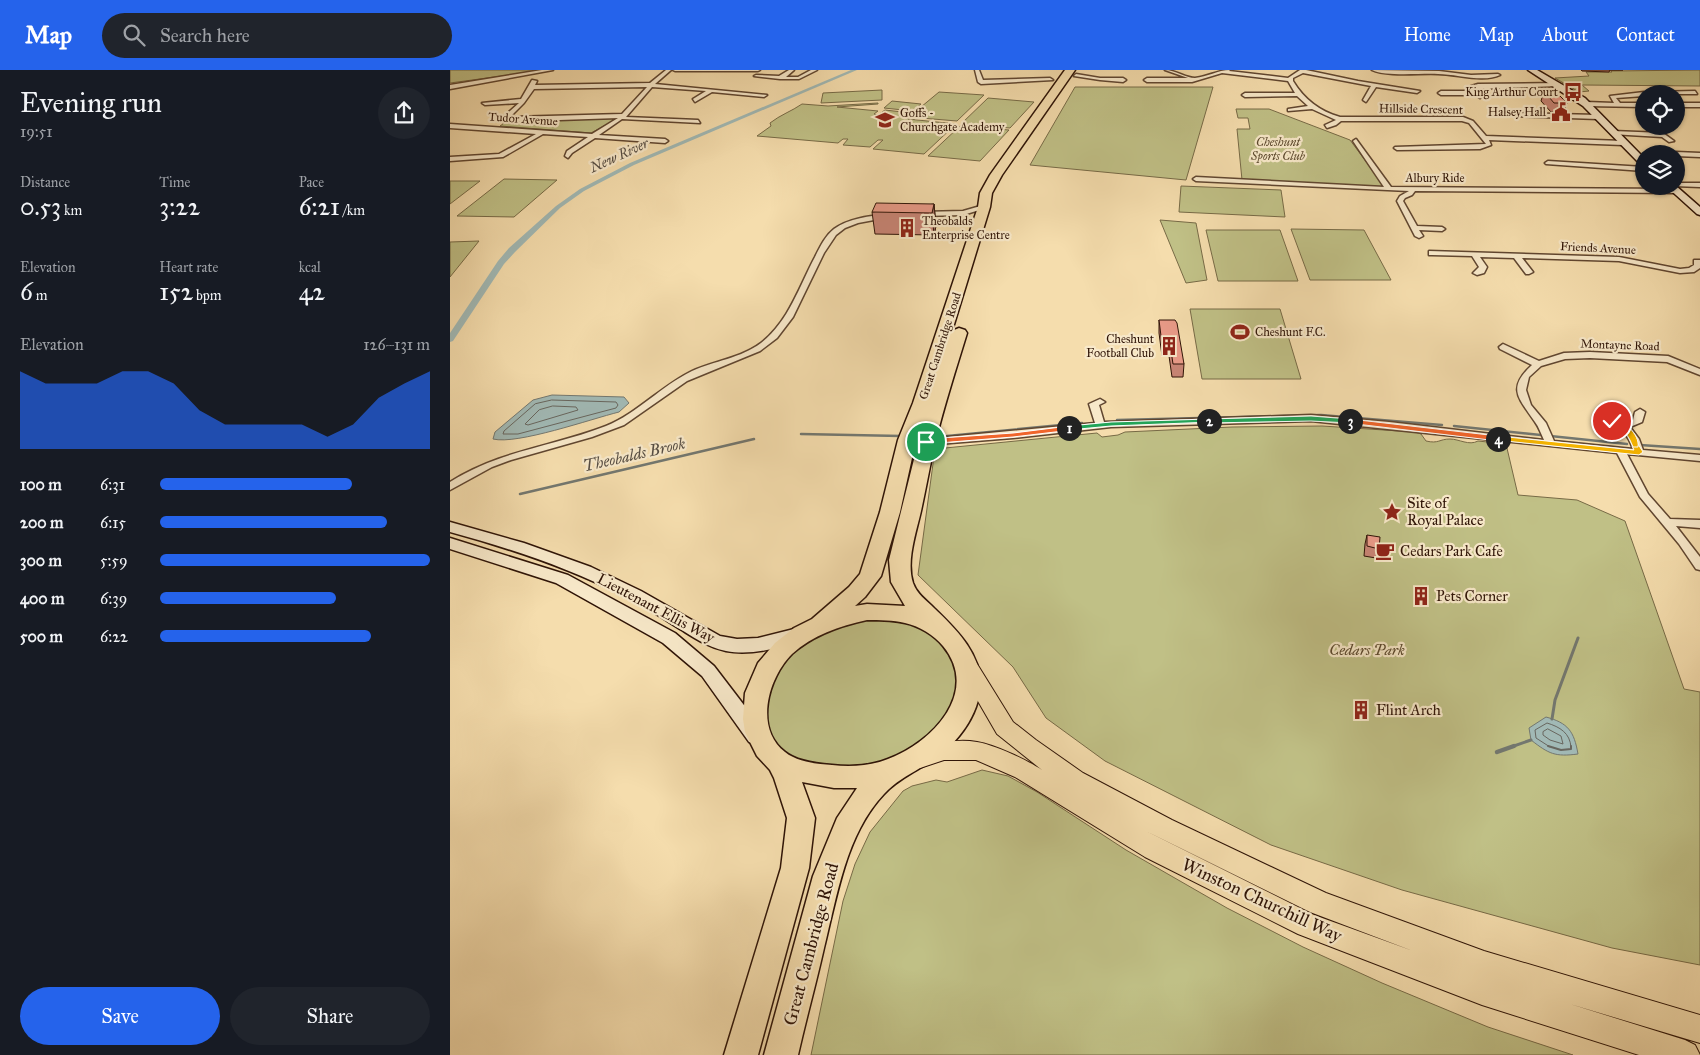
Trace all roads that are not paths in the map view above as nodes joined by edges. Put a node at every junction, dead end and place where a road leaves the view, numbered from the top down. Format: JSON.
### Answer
{"nodes":[{"id":1,"x":551,"y":70,"type":"edge"},
{"id":2,"x":669,"y":70,"type":"edge"},
{"id":3,"x":675,"y":70,"type":"edge"},
{"id":4,"x":792,"y":70,"type":"edge"},
{"id":5,"x":815,"y":70,"type":"edge"},
{"id":6,"x":977,"y":70,"type":"edge"},
{"id":7,"x":1167,"y":70,"type":"edge"},
{"id":8,"x":1303,"y":70,"type":"edge"},
{"id":9,"x":1374,"y":70,"type":"edge"},
{"id":10,"x":1532,"y":70,"type":"edge"},
{"id":11,"x":1226,"y":71,"type":"edge"},
{"id":12,"x":1438,"y":71,"type":"edge"},
{"id":13,"x":536,"y":72,"type":"junction"},
{"id":14,"x":1075,"y":72,"type":"edge"},
{"id":15,"x":757,"y":73,"type":"edge"},
{"id":16,"x":1498,"y":74,"type":"dead end"},
{"id":17,"x":780,"y":78,"type":"junction"},
{"id":18,"x":1194,"y":79,"type":"junction"},
{"id":19,"x":1050,"y":80,"type":"dead end"},
{"id":20,"x":1123,"y":80,"type":"dead end"},
{"id":21,"x":1146,"y":80,"type":"dead end"},
{"id":22,"x":1290,"y":80,"type":"junction"},
{"id":23,"x":652,"y":85,"type":"junction"},
{"id":24,"x":1558,"y":85,"type":"junction"},
{"id":25,"x":592,"y":86,"type":"junction"},
{"id":26,"x":1374,"y":86,"type":"junction"},
{"id":27,"x":450,"y":87,"type":"edge"},
{"id":28,"x":533,"y":87,"type":"junction"},
{"id":29,"x":712,"y":90,"type":"junction"},
{"id":30,"x":588,"y":91,"type":"dead end"},
{"id":31,"x":1417,"y":91,"type":"dead end"},
{"id":32,"x":1299,"y":94,"type":"junction"},
{"id":33,"x":1442,"y":94,"type":"dead end"},
{"id":34,"x":1572,"y":94,"type":"joint"},
{"id":35,"x":1685,"y":94,"type":"edge"},
{"id":36,"x":1695,"y":94,"type":"dead end"},
{"id":37,"x":764,"y":95,"type":"dead end"},
{"id":38,"x":1635,"y":95,"type":"edge"},
{"id":39,"x":1245,"y":96,"type":"dead end"},
{"id":40,"x":695,"y":100,"type":"dead end"},
{"id":41,"x":1366,"y":100,"type":"dead end"},
{"id":42,"x":522,"y":101,"type":"junction"},
{"id":43,"x":1584,"y":102,"type":"junction"},
{"id":44,"x":485,"y":103,"type":"dead end"},
{"id":45,"x":1618,"y":104,"type":"junction"},
{"id":46,"x":1635,"y":105,"type":"edge"},
{"id":47,"x":1685,"y":105,"type":"edge"},
{"id":48,"x":1700,"y":105,"type":"edge"},
{"id":49,"x":1312,"y":107,"type":"junction"},
{"id":50,"x":1290,"y":110,"type":"dead end"},
{"id":51,"x":1515,"y":116,"type":"dead end"},
{"id":52,"x":624,"y":117,"type":"junction"},
{"id":53,"x":1598,"y":117,"type":"junction"},
{"id":54,"x":505,"y":118,"type":"junction"},
{"id":55,"x":1340,"y":119,"type":"junction"},
{"id":56,"x":698,"y":122,"type":"dead end"},
{"id":57,"x":450,"y":126,"type":"edge"},
{"id":58,"x":1327,"y":126,"type":"dead end"},
{"id":59,"x":491,"y":129,"type":"junction"},
{"id":60,"x":543,"y":132,"type":"junction"},
{"id":61,"x":1613,"y":133,"type":"junction"},
{"id":62,"x":595,"y":135,"type":"junction"},
{"id":63,"x":1484,"y":138,"type":"junction"},
{"id":64,"x":1356,"y":140,"type":"dead end"},
{"id":65,"x":665,"y":141,"type":"dead end"},
{"id":66,"x":1671,"y":141,"type":"dead end"},
{"id":67,"x":1623,"y":143,"type":"junction"},
{"id":68,"x":1397,"y":148,"type":"dead end"},
{"id":69,"x":1635,"y":151,"type":"edge"},
{"id":70,"x":1685,"y":154,"type":"edge"},
{"id":71,"x":1700,"y":155,"type":"edge"},
{"id":72,"x":568,"y":156,"type":"dead end"},
{"id":73,"x":450,"y":159,"type":"edge"},
{"id":74,"x":1548,"y":163,"type":"dead end"},
{"id":75,"x":1635,"y":169,"type":"edge"},
{"id":76,"x":1196,"y":179,"type":"dead end"},
{"id":77,"x":1700,"y":185,"type":"edge"},
{"id":78,"x":1685,"y":186,"type":"edge"},
{"id":79,"x":1635,"y":187,"type":"edge"},
{"id":80,"x":1388,"y":189,"type":"junction"},
{"id":81,"x":1413,"y":189,"type":"junction"},
{"id":82,"x":1682,"y":195,"type":"edge"},
{"id":83,"x":1700,"y":212,"type":"edge"},
{"id":84,"x":963,"y":213,"type":"junction"},
{"id":85,"x":982,"y":214,"type":"junction"},
{"id":86,"x":894,"y":215,"type":"edge"},
{"id":87,"x":912,"y":215,"type":"edge"},
{"id":88,"x":1415,"y":228,"type":"junction"},
{"id":89,"x":1442,"y":228,"type":"dead end"},
{"id":90,"x":1419,"y":236,"type":"dead end"},
{"id":91,"x":1432,"y":253,"type":"dead end"},
{"id":92,"x":1475,"y":255,"type":"junction"},
{"id":93,"x":1516,"y":255,"type":"junction"},
{"id":94,"x":1700,"y":262,"type":"edge"},
{"id":95,"x":1529,"y":272,"type":"dead end"},
{"id":96,"x":1477,"y":273,"type":"dead end"},
{"id":97,"x":1503,"y":347,"type":"dead end"},
{"id":98,"x":1538,"y":364,"type":"junction"},
{"id":99,"x":1700,"y":372,"type":"edge"},
{"id":100,"x":1100,"y":402,"type":"dead end"},
{"id":101,"x":1640,"y":412,"type":"dead end"},
{"id":102,"x":1604,"y":416,"type":"dead end"},
{"id":103,"x":1099,"y":422,"type":"junction"},
{"id":104,"x":1624,"y":426,"type":"junction"},
{"id":105,"x":1548,"y":439,"type":"junction"},
{"id":106,"x":926,"y":442,"type":"junction"},
{"id":107,"x":1636,"y":447,"type":"junction"},
{"id":108,"x":1621,"y":452,"type":"junction"},
{"id":109,"x":1700,"y":458,"type":"edge"},
{"id":110,"x":450,"y":487,"type":"edge"},
{"id":111,"x":1667,"y":522,"type":"junction"},
{"id":112,"x":1700,"y":524,"type":"edge"},
{"id":113,"x":450,"y":527,"type":"edge"},
{"id":114,"x":450,"y":543,"type":"edge"},
{"id":115,"x":1700,"y":566,"type":"edge"},
{"id":116,"x":814,"y":628,"type":"junction"},
{"id":117,"x":944,"y":632,"type":"junction"},
{"id":118,"x":966,"y":664,"type":"junction"},
{"id":119,"x":770,"y":753,"type":"junction"},
{"id":120,"x":905,"y":764,"type":"junction"},
{"id":121,"x":1700,"y":1029,"type":"edge"},
{"id":122,"x":741,"y":1055,"type":"edge"},
{"id":123,"x":781,"y":1055,"type":"edge"},
{"id":124,"x":1685,"y":1055,"type":"edge"}],
"edges":[{"from":1,"to":13,"type":"street"},
{"from":2,"to":23,"type":"street"},
{"from":3,"to":15,"type":"street"},
{"from":4,"to":17,"type":"street"},
{"from":5,"to":17,"type":"street"},
{"from":6,"to":19,"type":"street"},
{"from":7,"to":18,"type":"street"},
{"from":8,"to":22,"type":"street"},
{"from":8,"to":26,"type":"street"},
{"from":9,"to":12,"type":"street"},
{"from":10,"to":24,"type":"main road"},
{"from":11,"to":18,"type":"street"},
{"from":11,"to":22,"type":"street"},
{"from":12,"to":16,"type":"street"},
{"from":13,"to":27,"type":"street"},
{"from":13,"to":28,"type":"street"},
{"from":14,"to":20,"type":"street"},
{"from":14,"to":85,"type":"highway","name":"Great Cambridge Road"},
{"from":14,"to":106,"type":"highway","name":"Great Cambridge Road"},
{"from":15,"to":17,"type":"street"},
{"from":18,"to":21,"type":"street"},
{"from":22,"to":32,"type":"street"},
{"from":23,"to":25,"type":"street"},
{"from":23,"to":29,"type":"street"},
{"from":23,"to":52,"type":"street"},
{"from":24,"to":33,"type":"street"},
{"from":24,"to":34,"type":"main road"},
{"from":25,"to":28,"type":"street"},
{"from":25,"to":30,"type":"street"},
{"from":26,"to":31,"type":"street"},
{"from":26,"to":41,"type":"street"},
{"from":28,"to":42,"type":"street"},
{"from":29,"to":37,"type":"street"},
{"from":29,"to":40,"type":"street"},
{"from":32,"to":39,"type":"street"},
{"from":32,"to":49,"type":"street"},
{"from":34,"to":43,"type":"main road"},
{"from":35,"to":36,"type":"street"},
{"from":38,"to":45,"type":"street"},
{"from":42,"to":44,"type":"street"},
{"from":42,"to":54,"type":"street"},
{"from":43,"to":45,"type":"street"},
{"from":43,"to":53,"type":"main road"},
{"from":45,"to":46,"type":"street"},
{"from":47,"to":48,"type":"street"},
{"from":49,"to":50,"type":"street"},
{"from":49,"to":55,"type":"street"},
{"from":51,"to":53,"type":"street"},
{"from":52,"to":54,"type":"street"},
{"from":52,"to":56,"type":"street"},
{"from":52,"to":62,"type":"street"},
{"from":53,"to":61,"type":"main road"},
{"from":54,"to":59,"type":"street"},
{"from":55,"to":58,"type":"street"},
{"from":55,"to":63,"type":"street","name":"Hillside Crescent"},
{"from":57,"to":59,"type":"street","name":"Tudor Avenue"},
{"from":59,"to":60,"type":"street","name":"Tudor Avenue"},
{"from":60,"to":62,"type":"street","name":"Tudor Avenue"},
{"from":60,"to":73,"type":"street"},
{"from":61,"to":66,"type":"street"},
{"from":61,"to":67,"type":"main road"},
{"from":62,"to":65,"type":"street","name":"Tudor Avenue"},
{"from":62,"to":72,"type":"street"},
{"from":63,"to":67,"type":"street"},
{"from":63,"to":68,"type":"street"},
{"from":64,"to":80,"type":"street"},
{"from":67,"to":69,"type":"main road"},
{"from":70,"to":71,"type":"street"},
{"from":74,"to":75,"type":"street"},
{"from":76,"to":80,"type":"street","name":"Albury Ride"},
{"from":77,"to":78,"type":"street","name":"Albury Ride"},
{"from":79,"to":81,"type":"street","name":"Albury Ride"},
{"from":80,"to":81,"type":"street","name":"Albury Ride"},
{"from":81,"to":88,"type":"street"},
{"from":82,"to":83,"type":"main road"},
{"from":84,"to":85,"type":"street"},
{"from":84,"to":85,"type":"street"},
{"from":84,"to":87,"type":"street"},
{"from":85,"to":116,"type":"highway","name":"Great Cambridge Road"},
{"from":86,"to":110,"type":"street"},
{"from":88,"to":89,"type":"street"},
{"from":88,"to":90,"type":"street"},
{"from":91,"to":92,"type":"street","name":"Friends Avenue"},
{"from":92,"to":93,"type":"street","name":"Friends Avenue"},
{"from":92,"to":96,"type":"street"},
{"from":93,"to":94,"type":"street","name":"Friends Avenue"},
{"from":93,"to":95,"type":"street"},
{"from":97,"to":98,"type":"street"},
{"from":98,"to":99,"type":"street","name":"Montayne Road"},
{"from":98,"to":105,"type":"street"},
{"from":100,"to":103,"type":"street"},
{"from":101,"to":104,"type":"street"},
{"from":102,"to":104,"type":"street"},
{"from":103,"to":105,"type":"street"},
{"from":103,"to":106,"type":"street"},
{"from":104,"to":107,"type":"street"},
{"from":105,"to":108,"type":"street"},
{"from":106,"to":117,"type":"highway","name":"Great Cambridge Road"},
{"from":107,"to":108,"type":"street"},
{"from":107,"to":109,"type":"street"},
{"from":108,"to":111,"type":"street"},
{"from":111,"to":112,"type":"street"},
{"from":111,"to":115,"type":"street"},
{"from":113,"to":116,"type":"main road","name":"Lieutenant Ellis Way"},
{"from":114,"to":119,"type":"main road","name":"Lieutenant Ellis Way"},
{"from":116,"to":117,"type":"highway"},
{"from":116,"to":119,"type":"highway","name":"Great Cambridge Road"},
{"from":117,"to":118,"type":"highway"},
{"from":118,"to":120,"type":"highway"},
{"from":118,"to":121,"type":"main road","name":"Winston Churchill Way"},
{"from":119,"to":120,"type":"highway"},
{"from":119,"to":122,"type":"highway"},
{"from":120,"to":123,"type":"highway","name":"Great Cambridge Road"},
{"from":120,"to":124,"type":"main road","name":"Winston Churchill Way"}]}
